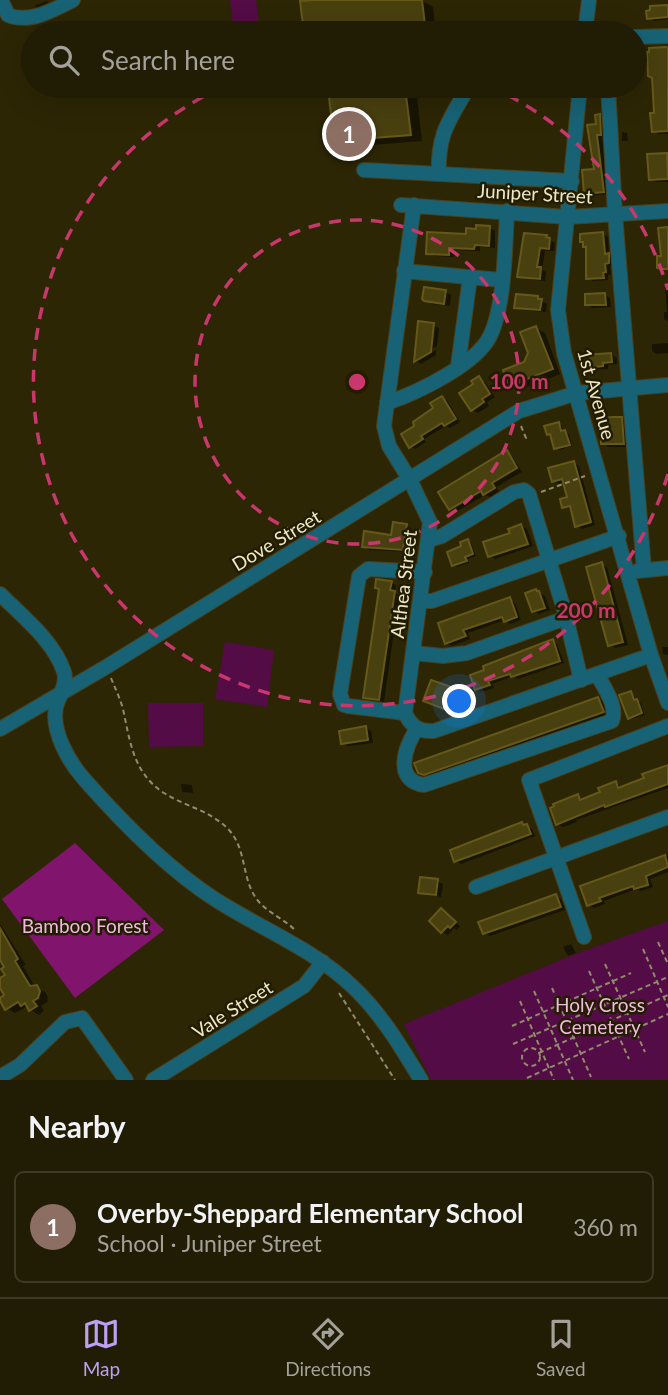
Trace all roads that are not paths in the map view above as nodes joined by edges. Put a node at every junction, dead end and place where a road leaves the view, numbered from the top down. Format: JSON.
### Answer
{"nodes":[{"id":1,"x":1,"y":0,"type":"edge"},
{"id":2,"x":72,"y":0,"type":"edge"},
{"id":3,"x":589,"y":0,"type":"edge"},
{"id":4,"x":586,"y":21,"type":"edge"},
{"id":5,"x":668,"y":36,"type":"edge"},
{"id":6,"x":647,"y":37,"type":"edge"},
{"id":7,"x":462,"y":98,"type":"edge"},
{"id":8,"x":579,"y":98,"type":"edge"},
{"id":9,"x":609,"y":98,"type":"edge"},
{"id":10,"x":364,"y":170,"type":"dead end"},
{"id":11,"x":439,"y":174,"type":"junction"},
{"id":12,"x":572,"y":181,"type":"junction"},
{"id":13,"x":408,"y":205,"type":"joint"},
{"id":14,"x":668,"y":211,"type":"edge"},
{"id":15,"x":507,"y":212,"type":"junction"},
{"id":16,"x":615,"y":214,"type":"junction"},
{"id":17,"x":568,"y":217,"type":"junction"},
{"id":18,"x":404,"y":271,"type":"junction"},
{"id":19,"x":470,"y":277,"type":"junction"},
{"id":20,"x":501,"y":280,"type":"junction"},
{"id":21,"x":458,"y":366,"type":"junction"},
{"id":22,"x":668,"y":386,"type":"edge"},
{"id":23,"x":629,"y":388,"type":"junction"},
{"id":24,"x":577,"y":393,"type":"junction"},
{"id":25,"x":387,"y":403,"type":"junction"},
{"id":26,"x":410,"y":480,"type":"junction"},
{"id":27,"x":619,"y":536,"type":"junction"},
{"id":28,"x":429,"y":540,"type":"junction"},
{"id":29,"x":549,"y":559,"type":"junction"},
{"id":30,"x":668,"y":568,"type":"edge"},
{"id":31,"x":644,"y":570,"type":"junction"},
{"id":32,"x":425,"y":572,"type":"junction"},
{"id":33,"x":628,"y":572,"type":"junction"},
{"id":34,"x":0,"y":594,"type":"edge"},
{"id":35,"x":421,"y":601,"type":"junction"},
{"id":36,"x":566,"y":618,"type":"junction"},
{"id":37,"x":414,"y":653,"type":"junction"},
{"id":38,"x":651,"y":655,"type":"junction"},
{"id":39,"x":597,"y":674,"type":"junction"},
{"id":40,"x":581,"y":680,"type":"junction"},
{"id":41,"x":61,"y":694,"type":"junction"},
{"id":42,"x":668,"y":703,"type":"edge"},
{"id":43,"x":405,"y":713,"type":"junction"},
{"id":44,"x":668,"y":726,"type":"edge"},
{"id":45,"x":0,"y":729,"type":"edge"},
{"id":46,"x":417,"y":729,"type":"junction"},
{"id":47,"x":668,"y":817,"type":"edge"},
{"id":48,"x":556,"y":858,"type":"junction"},
{"id":49,"x":476,"y":887,"type":"dead end"},
{"id":50,"x":584,"y":937,"type":"dead end"},
{"id":51,"x":323,"y":962,"type":"junction"},
{"id":52,"x":0,"y":1077,"type":"edge"},
{"id":53,"x":126,"y":1080,"type":"edge"},
{"id":54,"x":153,"y":1080,"type":"edge"},
{"id":55,"x":421,"y":1080,"type":"edge"}],
"edges":[{"from":1,"to":2,"type":"street"},
{"from":3,"to":4,"type":"street"},
{"from":5,"to":6,"type":"street"},
{"from":7,"to":11,"type":"street"},
{"from":8,"to":12,"type":"street","name":"1st Avenue"},
{"from":9,"to":16,"type":"street"},
{"from":10,"to":11,"type":"street"},
{"from":11,"to":12,"type":"street"},
{"from":12,"to":17,"type":"street","name":"1st Avenue"},
{"from":13,"to":15,"type":"street","name":"Juniper Street"},
{"from":13,"to":18,"type":"street","name":"Althea Street"},
{"from":14,"to":16,"type":"street","name":"Juniper Street"},
{"from":15,"to":17,"type":"street","name":"Juniper Street"},
{"from":15,"to":20,"type":"street"},
{"from":16,"to":17,"type":"street","name":"Juniper Street"},
{"from":16,"to":23,"type":"street"},
{"from":17,"to":24,"type":"street","name":"1st Avenue"},
{"from":18,"to":19,"type":"street"},
{"from":18,"to":25,"type":"street","name":"Althea Street"},
{"from":19,"to":20,"type":"street"},
{"from":19,"to":21,"type":"street"},
{"from":20,"to":21,"type":"street"},
{"from":21,"to":25,"type":"street"},
{"from":22,"to":23,"type":"street","name":"Dove Street"},
{"from":23,"to":24,"type":"street","name":"Dove Street"},
{"from":23,"to":31,"type":"street"},
{"from":24,"to":26,"type":"street","name":"Dove Street"},
{"from":24,"to":27,"type":"street","name":"1st Avenue"},
{"from":25,"to":26,"type":"street","name":"Althea Street"},
{"from":26,"to":28,"type":"street","name":"Althea Street"},
{"from":26,"to":41,"type":"street","name":"Dove Street"},
{"from":27,"to":29,"type":"street"},
{"from":27,"to":33,"type":"street","name":"1st Avenue"},
{"from":28,"to":29,"type":"street"},
{"from":28,"to":32,"type":"street","name":"Althea Street"},
{"from":29,"to":35,"type":"street"},
{"from":29,"to":36,"type":"street"},
{"from":30,"to":31,"type":"street"},
{"from":31,"to":33,"type":"street"},
{"from":32,"to":35,"type":"street","name":"Althea Street"},
{"from":32,"to":43,"type":"street"},
{"from":33,"to":38,"type":"street","name":"1st Avenue"},
{"from":34,"to":41,"type":"street"},
{"from":35,"to":37,"type":"street","name":"Althea Street"},
{"from":36,"to":37,"type":"street"},
{"from":36,"to":40,"type":"street"},
{"from":37,"to":43,"type":"street","name":"Althea Street"},
{"from":38,"to":39,"type":"street"},
{"from":38,"to":42,"type":"street","name":"1st Avenue"},
{"from":39,"to":40,"type":"street"},
{"from":39,"to":46,"type":"street"},
{"from":40,"to":46,"type":"street"},
{"from":41,"to":45,"type":"street","name":"Dove Street"},
{"from":41,"to":51,"type":"street"},
{"from":43,"to":46,"type":"street"},
{"from":44,"to":48,"type":"street"},
{"from":47,"to":48,"type":"street"},
{"from":48,"to":49,"type":"street"},
{"from":48,"to":50,"type":"street"},
{"from":51,"to":54,"type":"street","name":"Vale Street"},
{"from":51,"to":55,"type":"street"},
{"from":52,"to":53,"type":"street"}]}
